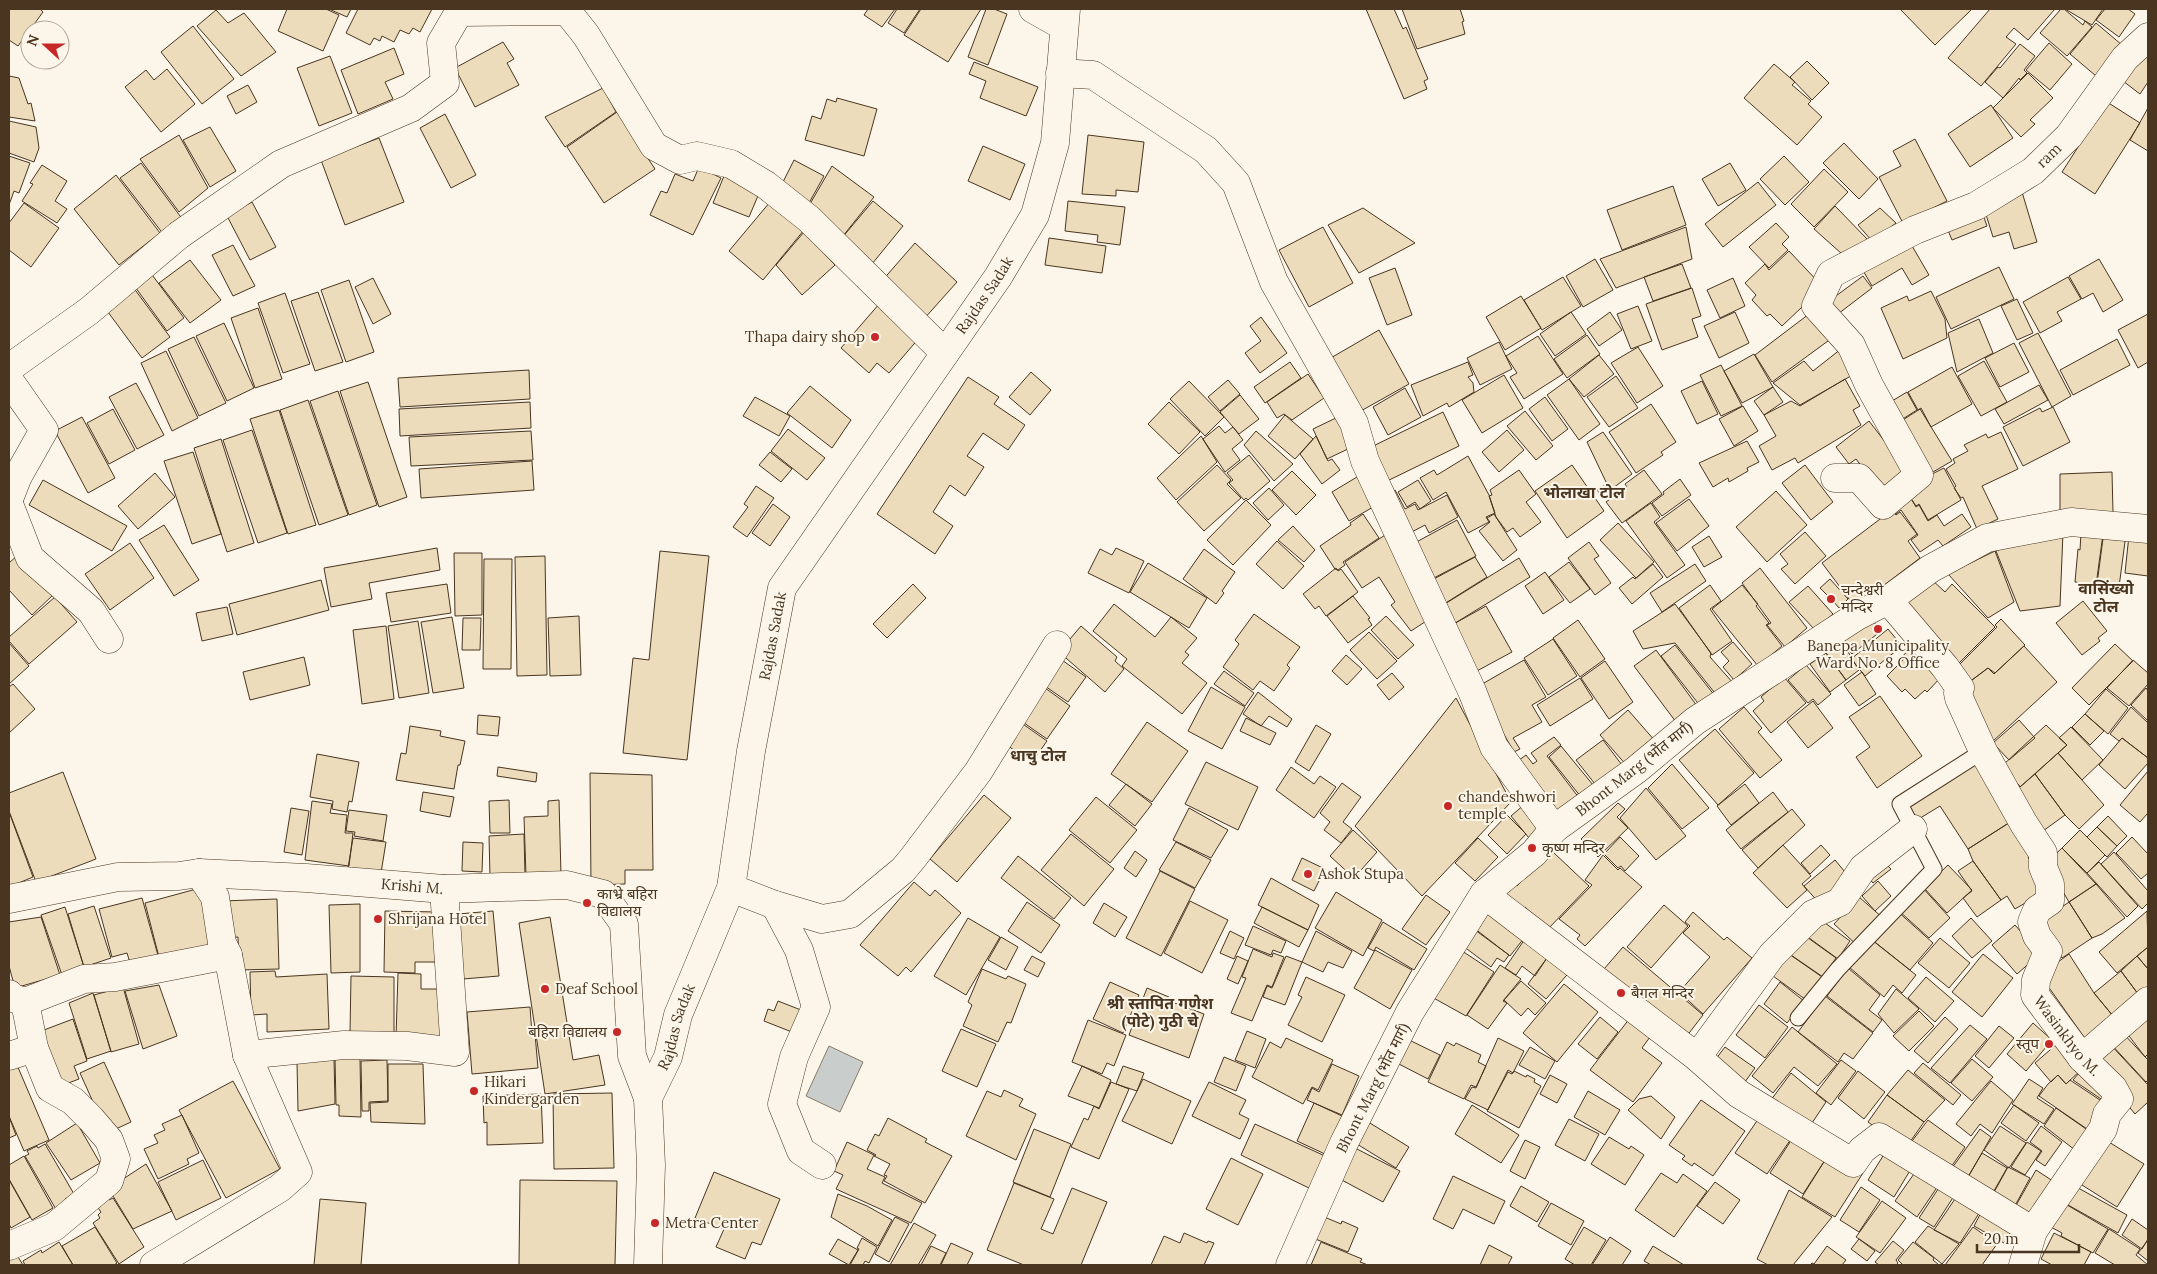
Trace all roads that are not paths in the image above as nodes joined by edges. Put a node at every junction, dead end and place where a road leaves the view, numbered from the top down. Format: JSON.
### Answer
{"nodes":[{"id":1,"x":1033,"y":9,"type":"edge"},
{"id":2,"x":567,"y":10,"type":"edge"},
{"id":3,"x":1065,"y":18,"type":"edge"},
{"id":4,"x":2148,"y":37,"type":"edge"},
{"id":5,"x":1060,"y":74,"type":"junction"},
{"id":6,"x":945,"y":353,"type":"junction"},
{"id":7,"x":9,"y":368,"type":"edge"},
{"id":8,"x":9,"y":380,"type":"edge"},
{"id":9,"x":1835,"y":478,"type":"dead end"},
{"id":10,"x":9,"y":499,"type":"edge"},
{"id":11,"x":9,"y":504,"type":"edge"},
{"id":12,"x":2148,"y":529,"type":"edge"},
{"id":13,"x":1888,"y":600,"type":"junction"},
{"id":14,"x":109,"y":639,"type":"dead end"},
{"id":15,"x":1057,"y":645,"type":"dead end"},
{"id":16,"x":1983,"y":752,"type":"junction"},
{"id":17,"x":1554,"y":829,"type":"junction"},
{"id":18,"x":1913,"y":829,"type":"junction"},
{"id":19,"x":199,"y":873,"type":"junction"},
{"id":20,"x":731,"y":888,"type":"junction"},
{"id":21,"x":444,"y":889,"type":"junction"},
{"id":22,"x":1484,"y":894,"type":"junction"},
{"id":23,"x":9,"y":899,"type":"edge"},
{"id":24,"x":775,"y":905,"type":"junction"},
{"id":25,"x":228,"y":956,"type":"junction"},
{"id":26,"x":17,"y":998,"type":"edge"},
{"id":27,"x":2148,"y":1001,"type":"edge"},
{"id":28,"x":1798,"y":1018,"type":"dead end"},
{"id":29,"x":21,"y":1052,"type":"edge"},
{"id":30,"x":247,"y":1055,"type":"junction"},
{"id":31,"x":1697,"y":1057,"type":"junction"},
{"id":32,"x":2082,"y":1058,"type":"junction"},
{"id":33,"x":648,"y":1098,"type":"junction"},
{"id":34,"x":822,"y":1165,"type":"dead end"},
{"id":35,"x":9,"y":1246,"type":"edge"},
{"id":36,"x":2024,"y":1253,"type":"edge"},
{"id":37,"x":154,"y":1265,"type":"edge"},
{"id":38,"x":648,"y":1265,"type":"edge"},
{"id":39,"x":1290,"y":1265,"type":"edge"}],
"edges":[{"from":1,"to":3,"type":"street"},
{"from":2,"to":6,"type":"street"},
{"from":2,"to":7,"type":"street"},
{"from":3,"to":5,"type":"street","name":"Rajdas Sadak"},
{"from":4,"to":9,"type":"street","name":"ram"},
{"from":5,"to":6,"type":"street","name":"Rajdas Sadak"},
{"from":5,"to":17,"type":"street"},
{"from":6,"to":20,"type":"street","name":"Rajdas Sadak"},
{"from":8,"to":10,"type":"street"},
{"from":11,"to":14,"type":"street"},
{"from":12,"to":13,"type":"street","name":"Bhont Marg (भाेंत मार्ग)"},
{"from":13,"to":16,"type":"street","name":"Wasinkhyo M."},
{"from":13,"to":17,"type":"street","name":"Bhont Marg (भाेंत मार्ग)"},
{"from":15,"to":24,"type":"street"},
{"from":16,"to":18,"type":"lane"},
{"from":16,"to":32,"type":"street","name":"Wasinkhyo M."},
{"from":17,"to":22,"type":"street","name":"Bhont Marg (भाेंत मार्ग)"},
{"from":18,"to":28,"type":"lane"},
{"from":18,"to":31,"type":"street"},
{"from":19,"to":21,"type":"street","name":"Krishi M."},
{"from":19,"to":23,"type":"street","name":"Krishi M."},
{"from":19,"to":25,"type":"street"},
{"from":20,"to":24,"type":"street"},
{"from":20,"to":33,"type":"street","name":"Rajdas Sadak"},
{"from":21,"to":30,"type":"street"},
{"from":21,"to":33,"type":"street","name":"Krishi M."},
{"from":22,"to":31,"type":"street"},
{"from":22,"to":39,"type":"street","name":"Bhont Marg (भाेंत मार्ग)"},
{"from":24,"to":34,"type":"street"},
{"from":25,"to":26,"type":"street"},
{"from":25,"to":30,"type":"street"},
{"from":26,"to":29,"type":"street"},
{"from":27,"to":32,"type":"street"},
{"from":29,"to":35,"type":"street"},
{"from":30,"to":37,"type":"street"},
{"from":31,"to":36,"type":"street"},
{"from":32,"to":36,"type":"street","name":"Wasinkhyo M."},
{"from":33,"to":38,"type":"street","name":"Rajdas Sadak"}]}
